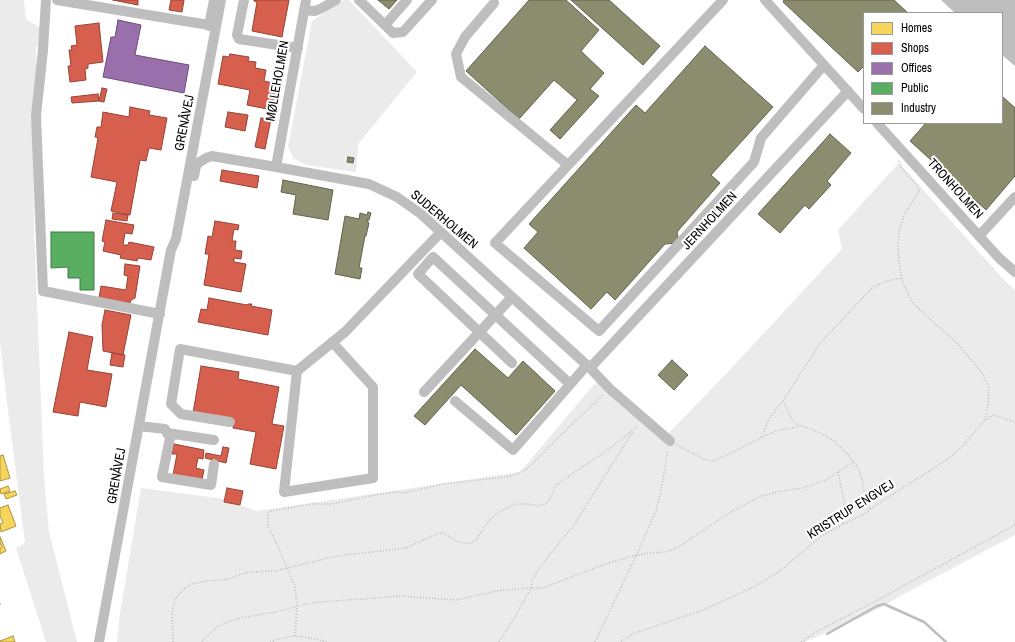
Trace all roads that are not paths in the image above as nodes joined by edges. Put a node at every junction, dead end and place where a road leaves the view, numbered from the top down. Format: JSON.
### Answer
{"nodes":[{"id":1,"x":46,"y":0,"type":"edge"},
{"id":2,"x":57,"y":0,"type":"edge"},
{"id":3,"x":214,"y":0,"type":"edge"},
{"id":4,"x":221,"y":0,"type":"edge"},
{"id":5,"x":244,"y":0,"type":"edge"},
{"id":6,"x":336,"y":0,"type":"edge"},
{"id":7,"x":359,"y":0,"type":"edge"},
{"id":8,"x":406,"y":0,"type":"edge"},
{"id":9,"x":432,"y":0,"type":"edge"},
{"id":10,"x":723,"y":0,"type":"edge"},
{"id":11,"x":765,"y":0,"type":"edge"},
{"id":12,"x":81,"y":2,"type":"edge"},
{"id":13,"x":494,"y":3,"type":"dead end"},
{"id":14,"x":305,"y":5,"type":"edge"},
{"id":15,"x":385,"y":25,"type":"junction"},
{"id":16,"x":212,"y":26,"type":"junction"},
{"id":17,"x":298,"y":48,"type":"junction"},
{"id":18,"x":824,"y":65,"type":"junction"},
{"id":19,"x":848,"y":91,"type":"junction"},
{"id":20,"x":863,"y":108,"type":"edge"},
{"id":21,"x":878,"y":124,"type":"edge"},
{"id":22,"x":568,"y":165,"type":"junction"},
{"id":23,"x":276,"y":167,"type":"junction"},
{"id":24,"x":1015,"y":198,"type":"edge"},
{"id":25,"x":182,"y":208,"type":"junction"},
{"id":26,"x":440,"y":232,"type":"junction"},
{"id":27,"x":979,"y":236,"type":"junction"},
{"id":28,"x":171,"y":250,"type":"junction"},
{"id":29,"x":1015,"y":272,"type":"edge"},
{"id":30,"x":512,"y":297,"type":"junction"},
{"id":31,"x":160,"y":314,"type":"junction"},
{"id":32,"x":495,"y":315,"type":"junction"},
{"id":33,"x":480,"y":332,"type":"junction"},
{"id":34,"x":332,"y":342,"type":"junction"},
{"id":35,"x":512,"y":363,"type":"dead end"},
{"id":36,"x":588,"y":366,"type":"junction"},
{"id":37,"x":297,"y":371,"type":"junction"},
{"id":38,"x":570,"y":384,"type":"junction"},
{"id":39,"x":424,"y":392,"type":"dead end"},
{"id":40,"x":454,"y":401,"type":"dead end"},
{"id":41,"x":230,"y":422,"type":"dead end"},
{"id":42,"x":139,"y":426,"type":"junction"},
{"id":43,"x":167,"y":433,"type":"junction"},
{"id":44,"x":214,"y":440,"type":"dead end"},
{"id":45,"x":670,"y":441,"type":"road end"},
{"id":46,"x":214,"y":464,"type":"dead end"},
{"id":47,"x":99,"y":642,"type":"edge"}],
"edges":[{"from":1,"to":31,"type":"street"},
{"from":2,"to":12,"type":"street"},
{"from":3,"to":16,"type":"street","name":"GRENÅVEJ"},
{"from":4,"to":16,"type":"street","name":"GRENÅVEJ"},
{"from":5,"to":17,"type":"street"},
{"from":6,"to":14,"type":"street"},
{"from":7,"to":15,"type":"street"},
{"from":8,"to":15,"type":"street"},
{"from":9,"to":15,"type":"street"},
{"from":10,"to":22,"type":"street"},
{"from":11,"to":18,"type":"street"},
{"from":12,"to":16,"type":"street"},
{"from":13,"to":22,"type":"street"},
{"from":14,"to":17,"type":"street","name":"MØLLEHOLMEN"},
{"from":16,"to":25,"type":"street","name":"GRENÅVEJ"},
{"from":16,"to":28,"type":"street","name":"GRENÅVEJ"},
{"from":17,"to":23,"type":"street","name":"MØLLEHOLMEN"},
{"from":18,"to":19,"type":"street"},
{"from":18,"to":22,"type":"street"},
{"from":19,"to":20,"type":"street"},
{"from":19,"to":36,"type":"street","name":"JERNHOLMEN"},
{"from":21,"to":27,"type":"street","name":"TRONHOLMEN"},
{"from":23,"to":25,"type":"street","name":"SUDERHOLMEN"},
{"from":23,"to":26,"type":"street","name":"SUDERHOLMEN"},
{"from":24,"to":27,"type":"street"},
{"from":25,"to":28,"type":"street","name":"GRENÅVEJ"},
{"from":26,"to":30,"type":"street","name":"SUDERHOLMEN"},
{"from":26,"to":34,"type":"street"},
{"from":27,"to":29,"type":"street","name":"TRONHOLMEN"},
{"from":28,"to":31,"type":"street","name":"GRENÅVEJ"},
{"from":30,"to":32,"type":"street"},
{"from":30,"to":36,"type":"street","name":"SUDERHOLMEN"},
{"from":31,"to":42,"type":"street","name":"GRENÅVEJ"},
{"from":32,"to":33,"type":"street"},
{"from":32,"to":33,"type":"street"},
{"from":32,"to":38,"type":"street"},
{"from":33,"to":35,"type":"street"},
{"from":33,"to":39,"type":"street"},
{"from":34,"to":37,"type":"street"},
{"from":34,"to":37,"type":"street"},
{"from":36,"to":38,"type":"street","name":"JERNHOLMEN"},
{"from":36,"to":45,"type":"street","name":"SUDERHOLMEN"},
{"from":37,"to":41,"type":"street"},
{"from":38,"to":40,"type":"street","name":"JERNHOLMEN"},
{"from":42,"to":43,"type":"street"},
{"from":42,"to":47,"type":"street","name":"GRENÅVEJ"},
{"from":43,"to":44,"type":"street"},
{"from":43,"to":46,"type":"street"}]}
